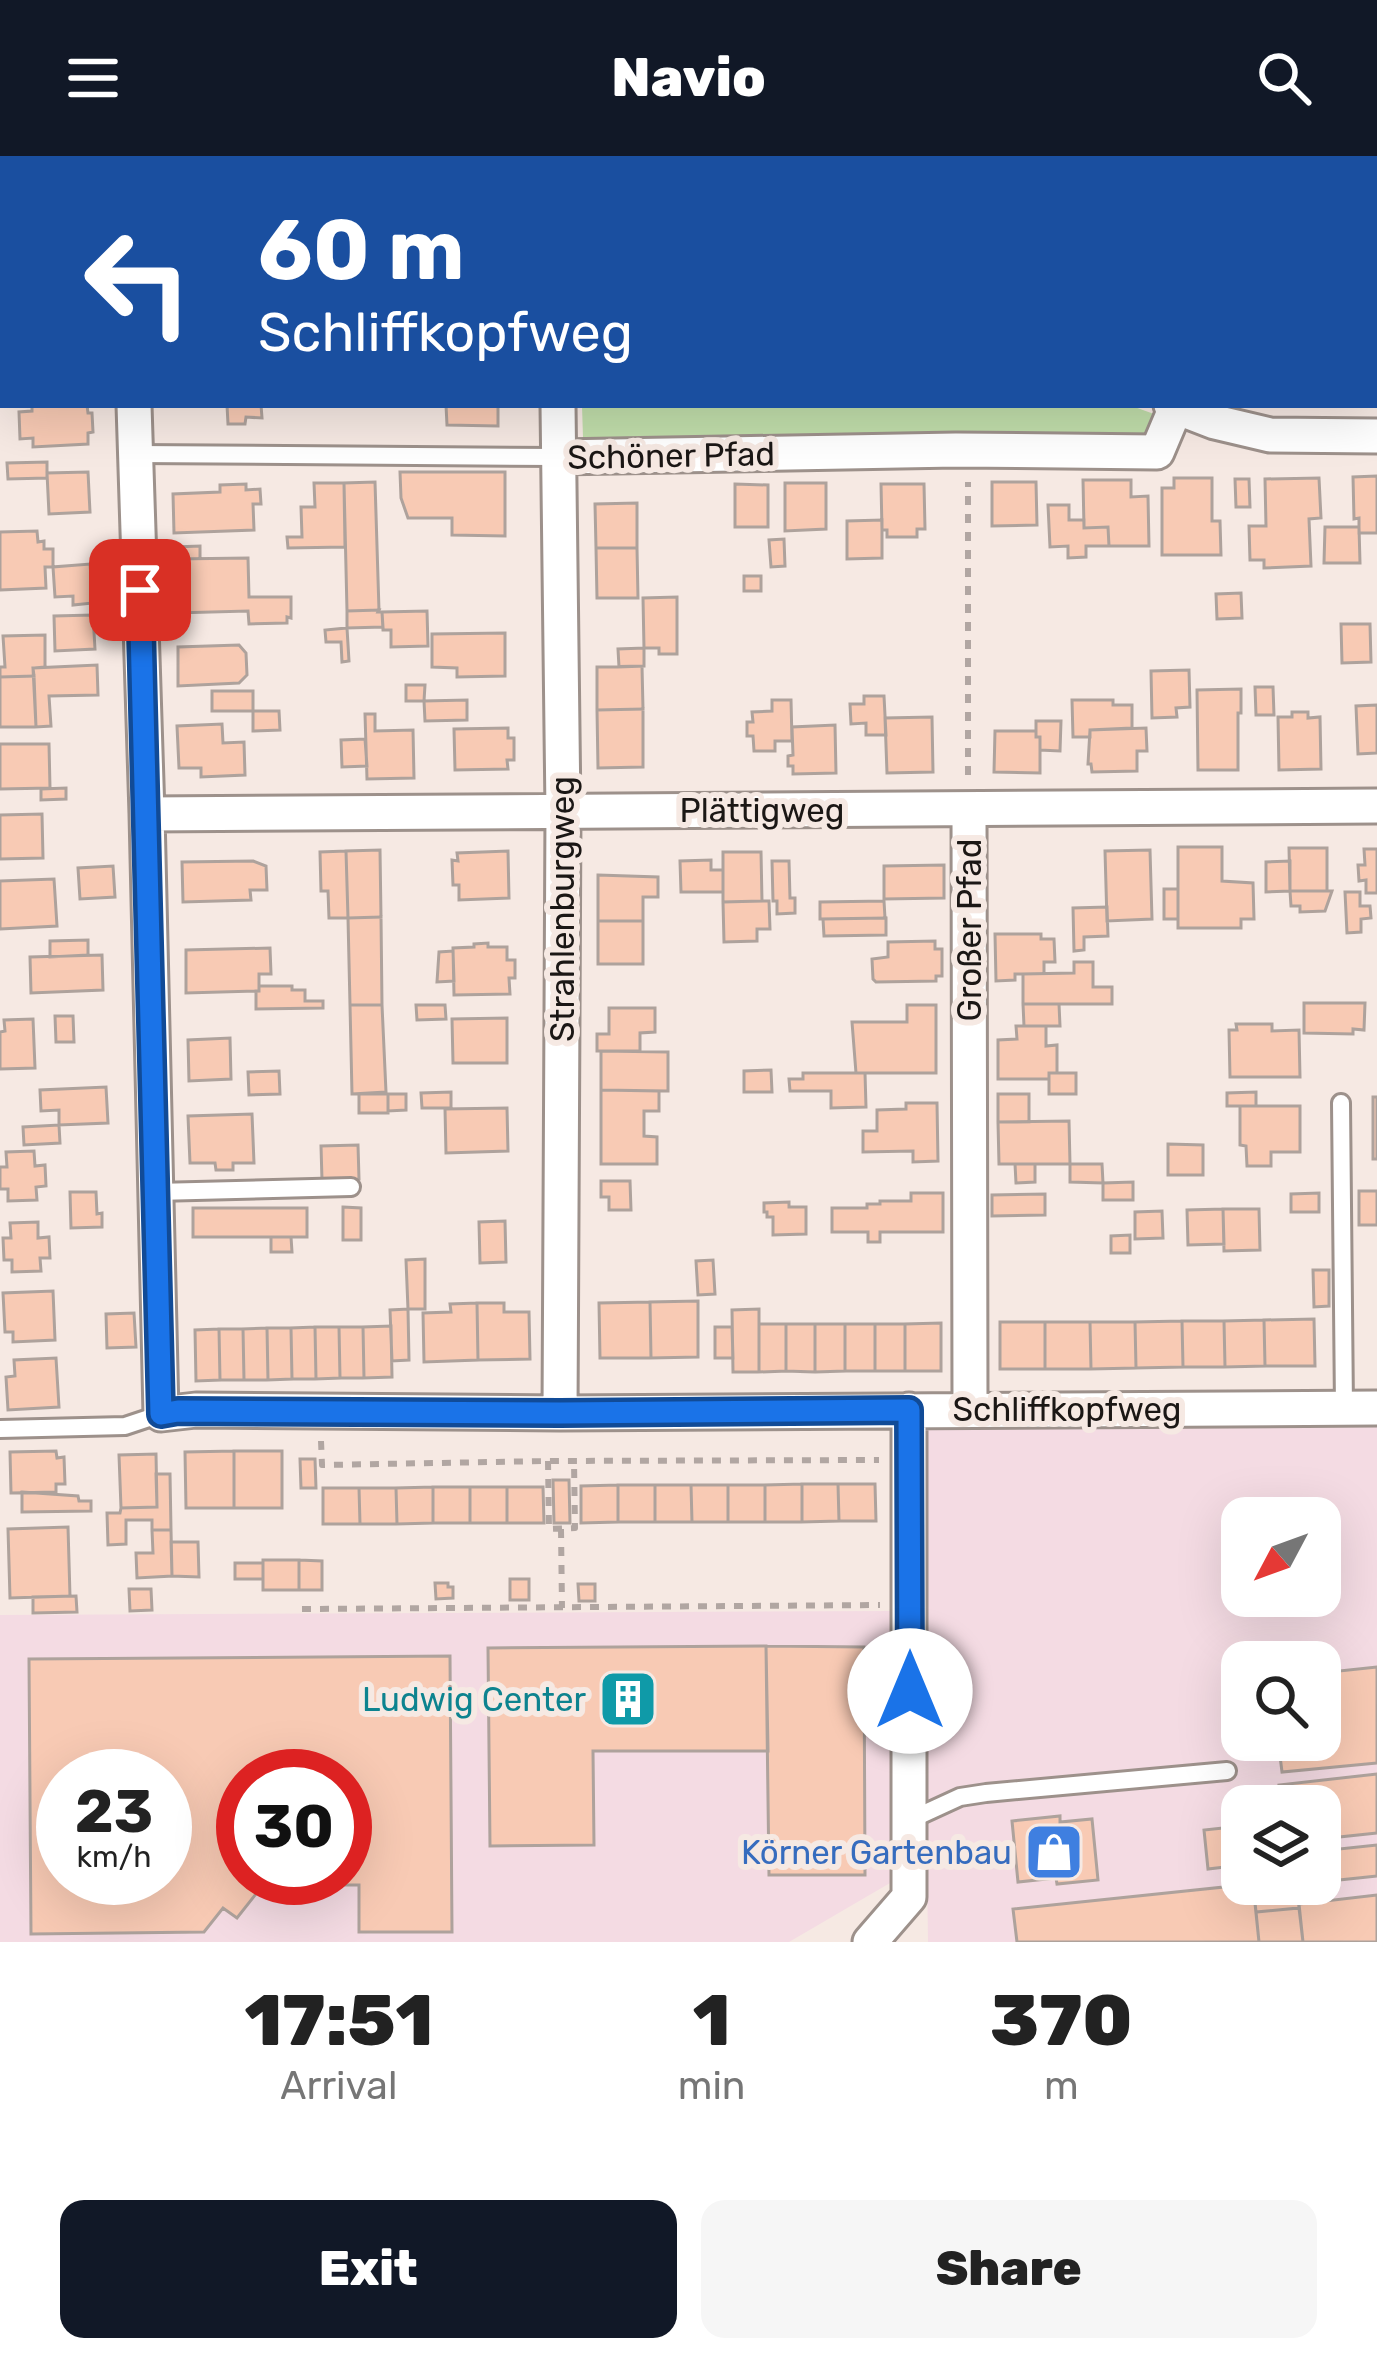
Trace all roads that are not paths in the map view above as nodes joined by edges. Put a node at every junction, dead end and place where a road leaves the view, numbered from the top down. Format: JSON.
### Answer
{"nodes":[{"id":1,"x":134,"y":408,"type":"edge"},
{"id":2,"x":558,"y":408,"type":"edge"},
{"id":3,"x":1172,"y":408,"type":"edge"},
{"id":4,"x":1186,"y":408,"type":"edge"},
{"id":5,"x":1249,"y":418,"type":"edge"},
{"id":6,"x":1377,"y":436,"type":"edge"},
{"id":7,"x":136,"y":454,"type":"junction"},
{"id":8,"x":559,"y":457,"type":"junction"},
{"id":9,"x":1377,"y":806,"type":"edge"},
{"id":10,"x":969,"y":808,"type":"junction"},
{"id":11,"x":563,"y":811,"type":"junction"},
{"id":12,"x":147,"y":814,"type":"junction"},
{"id":13,"x":1341,"y":1103,"type":"dead end"},
{"id":14,"x":350,"y":1187,"type":"dead end"},
{"id":15,"x":156,"y":1192,"type":"junction"},
{"id":16,"x":1360,"y":1408,"type":"edge"},
{"id":17,"x":970,"y":1409,"type":"junction"},
{"id":18,"x":909,"y":1410,"type":"junction"},
{"id":19,"x":560,"y":1413,"type":"junction"},
{"id":20,"x":161,"y":1414,"type":"junction"},
{"id":21,"x":0,"y":1429,"type":"edge"},
{"id":22,"x":1227,"y":1771,"type":"dead end"},
{"id":23,"x":909,"y":1820,"type":"junction"},
{"id":24,"x":870,"y":1942,"type":"edge"}],
"edges":[{"from":1,"to":7,"type":"street"},
{"from":2,"to":8,"type":"street","name":"Strahlenburgweg"},
{"from":3,"to":8,"type":"street","name":"Schöner Pfad"},
{"from":4,"to":5,"type":"street"},
{"from":5,"to":6,"type":"street"},
{"from":7,"to":8,"type":"lane","name":"Schöner Pfad"},
{"from":7,"to":12,"type":"street"},
{"from":8,"to":11,"type":"street","name":"Strahlenburgweg"},
{"from":9,"to":10,"type":"street","name":"Plättigweg"},
{"from":10,"to":11,"type":"street","name":"Plättigweg"},
{"from":10,"to":17,"type":"street","name":"Großer Pfad"},
{"from":11,"to":12,"type":"street","name":"Plättigweg"},
{"from":11,"to":19,"type":"street","name":"Strahlenburgweg"},
{"from":12,"to":15,"type":"street"},
{"from":13,"to":16,"type":"lane","name":"Schliffkopfweg"},
{"from":14,"to":15,"type":"lane"},
{"from":15,"to":20,"type":"street"},
{"from":16,"to":17,"type":"street","name":"Schliffkopfweg"},
{"from":17,"to":18,"type":"street","name":"Schliffkopfweg"},
{"from":18,"to":19,"type":"street","name":"Schliffkopfweg"},
{"from":18,"to":23,"type":"street"},
{"from":19,"to":20,"type":"street","name":"Schliffkopfweg"},
{"from":20,"to":21,"type":"lane","name":"Schliffkopfweg"},
{"from":22,"to":23,"type":"lane"},
{"from":23,"to":24,"type":"street"}]}
